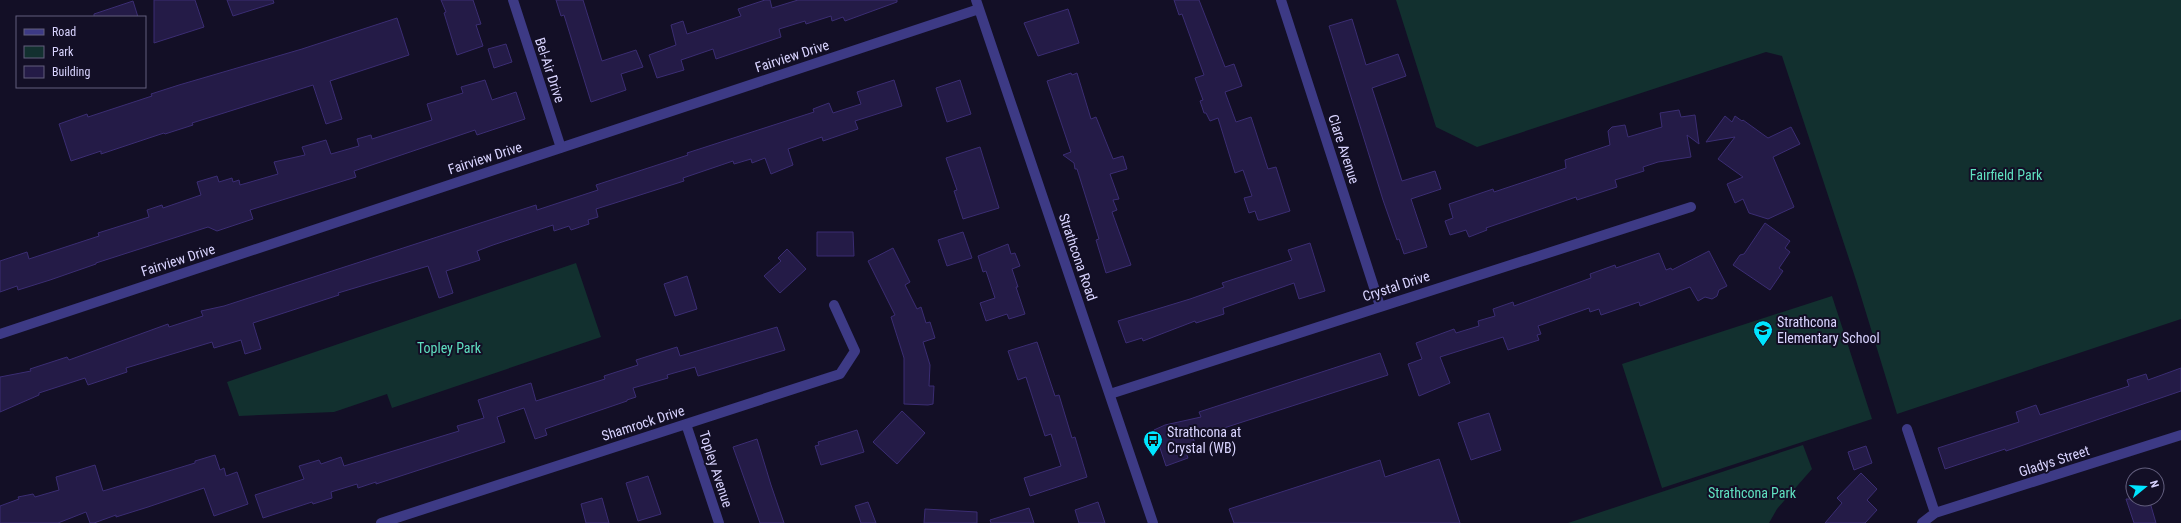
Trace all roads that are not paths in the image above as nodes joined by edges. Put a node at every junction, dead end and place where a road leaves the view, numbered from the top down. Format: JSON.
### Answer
{"nodes":[{"id":1,"x":512,"y":0,"type":"edge"},
{"id":2,"x":1281,"y":0,"type":"edge"},
{"id":3,"x":977,"y":4,"type":"edge"},
{"id":4,"x":561,"y":148,"type":"junction"},
{"id":5,"x":1691,"y":207,"type":"dead end"},
{"id":6,"x":834,"y":305,"type":"dead end"},
{"id":7,"x":1380,"y":306,"type":"junction"},
{"id":8,"x":0,"y":334,"type":"edge"},
{"id":9,"x":1110,"y":394,"type":"junction"},
{"id":10,"x":686,"y":424,"type":"junction"},
{"id":11,"x":1907,"y":430,"type":"dead end"},
{"id":12,"x":2181,"y":437,"type":"edge"},
{"id":13,"x":1935,"y":513,"type":"junction"},
{"id":14,"x":381,"y":523,"type":"edge"},
{"id":15,"x":719,"y":523,"type":"edge"},
{"id":16,"x":1153,"y":523,"type":"edge"},
{"id":17,"x":1922,"y":523,"type":"edge"}],
"edges":[{"from":1,"to":4,"type":"street","name":"Bel-Air Drive"},
{"from":2,"to":7,"type":"street","name":"Clare Avenue"},
{"from":3,"to":4,"type":"street","name":"Fairview Drive"},
{"from":3,"to":9,"type":"street","name":"Strathcona Road"},
{"from":4,"to":8,"type":"street","name":"Fairview Drive"},
{"from":5,"to":7,"type":"street","name":"Crystal Drive"},
{"from":6,"to":10,"type":"street","name":"Shamrock Drive"},
{"from":7,"to":9,"type":"street","name":"Crystal Drive"},
{"from":9,"to":16,"type":"street","name":"Strathcona Road"},
{"from":10,"to":14,"type":"street","name":"Shamrock Drive"},
{"from":10,"to":15,"type":"street","name":"Topley Avenue"},
{"from":11,"to":13,"type":"street"},
{"from":12,"to":13,"type":"street","name":"Gladys Street"},
{"from":13,"to":17,"type":"street"}]}
